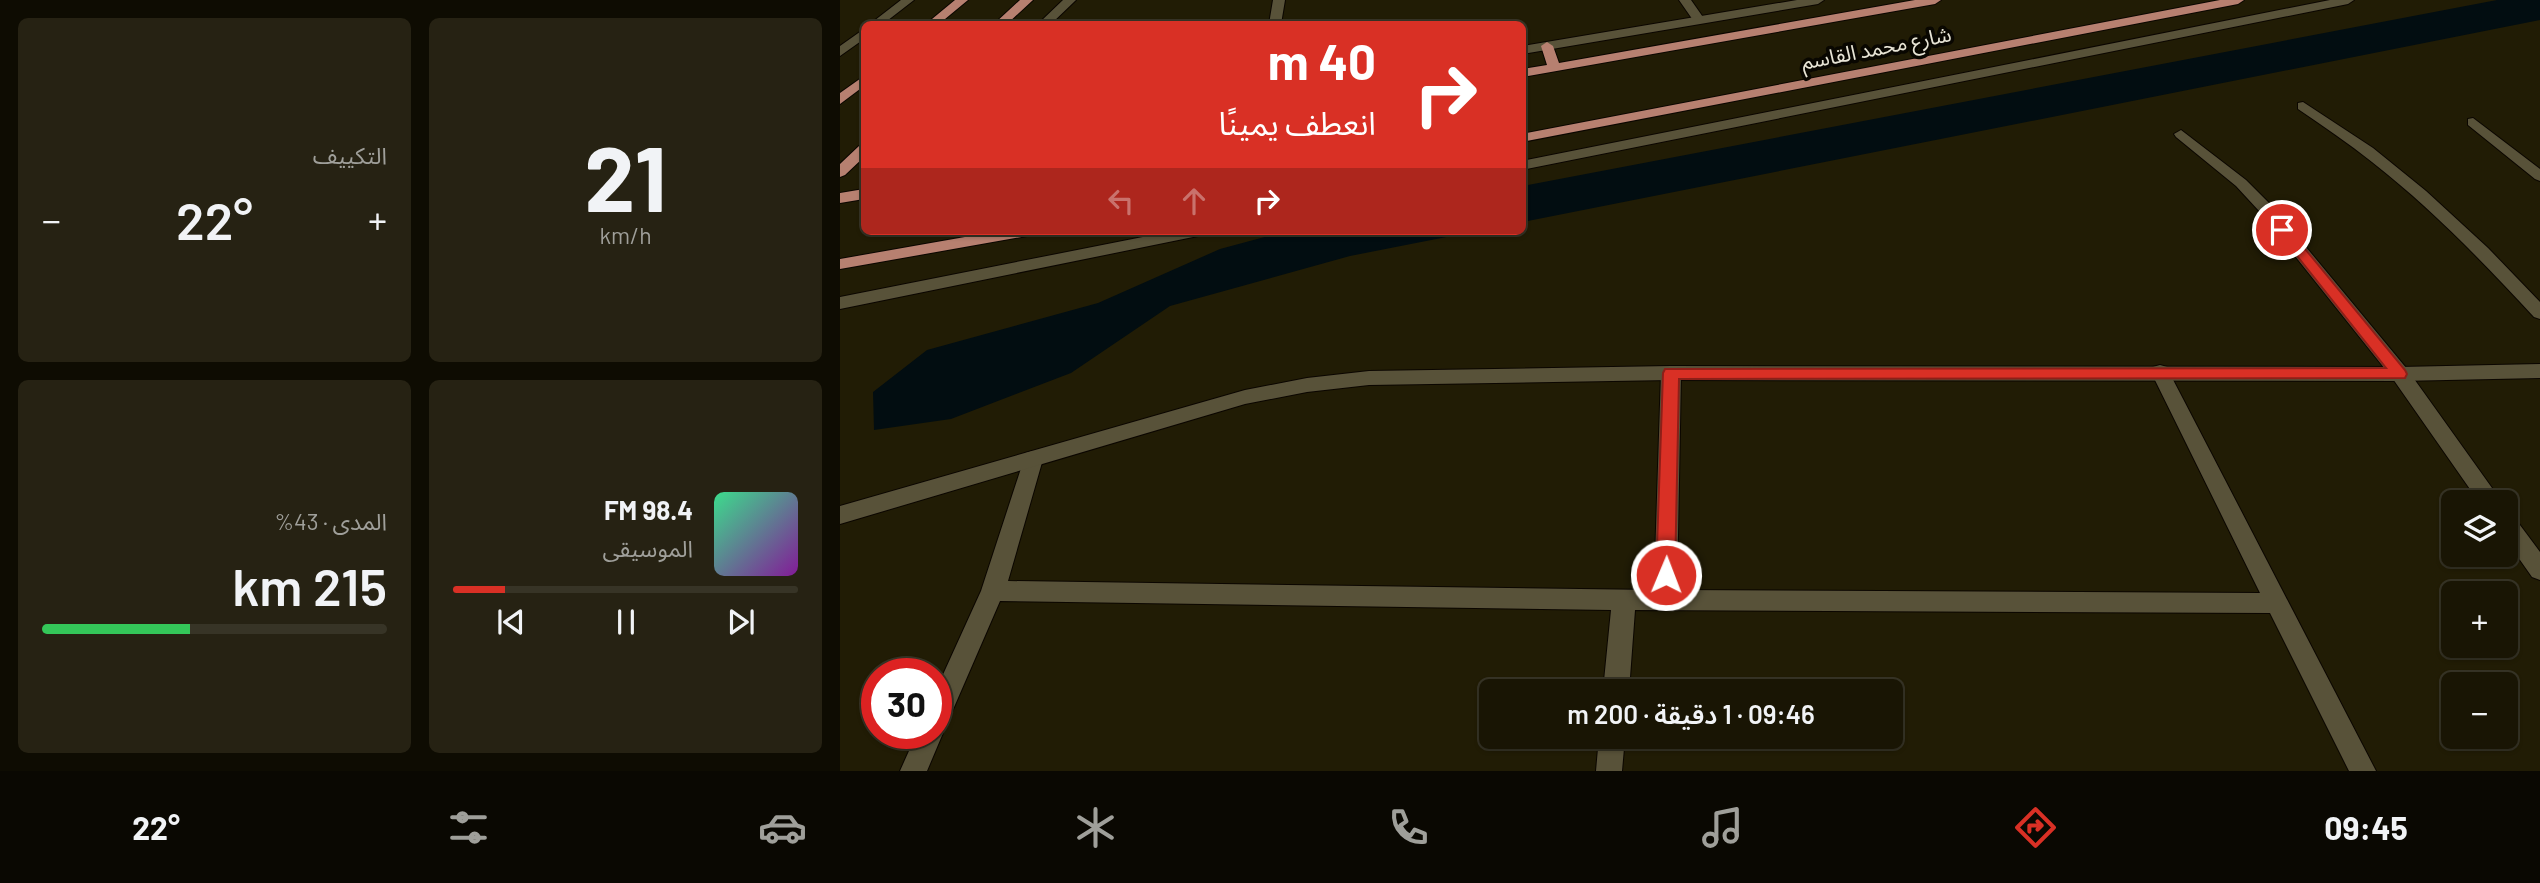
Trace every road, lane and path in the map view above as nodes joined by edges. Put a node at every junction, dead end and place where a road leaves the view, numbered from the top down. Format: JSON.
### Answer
{"nodes":[{"id":1,"x":908,"y":0,"type":"edge"},
{"id":2,"x":962,"y":0,"type":"edge"},
{"id":3,"x":1027,"y":0,"type":"edge"},
{"id":4,"x":1070,"y":0,"type":"edge"},
{"id":5,"x":1279,"y":0,"type":"edge"},
{"id":6,"x":1685,"y":0,"type":"edge"},
{"id":7,"x":1818,"y":0,"type":"edge"},
{"id":8,"x":1936,"y":0,"type":"edge"},
{"id":9,"x":2238,"y":0,"type":"edge"},
{"id":10,"x":2348,"y":0,"type":"edge"},
{"id":11,"x":1699,"y":20,"type":"junction"},
{"id":12,"x":880,"y":21,"type":"edge"},
{"id":13,"x":936,"y":21,"type":"edge"},
{"id":14,"x":1003,"y":21,"type":"edge"},
{"id":15,"x":1047,"y":21,"type":"edge"},
{"id":16,"x":1276,"y":21,"type":"edge"},
{"id":17,"x":861,"y":35,"type":"edge"},
{"id":18,"x":1547,"y":46,"type":"junction"},
{"id":19,"x":1526,"y":49,"type":"edge"},
{"id":20,"x":840,"y":52,"type":"edge"},
{"id":21,"x":1554,"y":67,"type":"junction"},
{"id":22,"x":1526,"y":72,"type":"edge"},
{"id":23,"x":861,"y":82,"type":"edge"},
{"id":24,"x":840,"y":100,"type":"edge"},
{"id":25,"x":2303,"y":106,"type":"dead end"},
{"id":26,"x":2473,"y":122,"type":"dead end"},
{"id":27,"x":2181,"y":134,"type":"dead end"},
{"id":28,"x":1526,"y":137,"type":"edge"},
{"id":29,"x":861,"y":152,"type":"edge"},
{"id":30,"x":1526,"y":165,"type":"edge"},
{"id":31,"x":840,"y":172,"type":"edge"},
{"id":32,"x":2540,"y":176,"type":"edge"},
{"id":33,"x":861,"y":194,"type":"edge"},
{"id":34,"x":840,"y":198,"type":"edge"},
{"id":35,"x":1004,"y":235,"type":"edge"},
{"id":36,"x":1178,"y":235,"type":"edge"},
{"id":37,"x":840,"y":264,"type":"edge"},
{"id":38,"x":840,"y":303,"type":"edge"},
{"id":39,"x":2540,"y":313,"type":"edge"},
{"id":40,"x":2540,"y":371,"type":"edge"},
{"id":41,"x":2160,"y":372,"type":"junction"},
{"id":42,"x":1671,"y":373,"type":"junction"},
{"id":43,"x":2400,"y":374,"type":"junction"},
{"id":44,"x":1033,"y":459,"type":"junction"},
{"id":45,"x":2482,"y":490,"type":"edge"},
{"id":46,"x":840,"y":515,"type":"edge"},
{"id":47,"x":2518,"y":540,"type":"edge"},
{"id":48,"x":2540,"y":570,"type":"edge"},
{"id":49,"x":993,"y":591,"type":"junction"},
{"id":50,"x":1624,"y":600,"type":"junction"},
{"id":51,"x":1665,"y":600,"type":"junction"},
{"id":52,"x":2277,"y":603,"type":"junction"},
{"id":53,"x":1617,"y":679,"type":"edge"},
{"id":54,"x":952,"y":683,"type":"edge"},
{"id":55,"x":923,"y":749,"type":"edge"},
{"id":56,"x":1611,"y":749,"type":"edge"},
{"id":57,"x":913,"y":771,"type":"edge"},
{"id":58,"x":1609,"y":771,"type":"edge"},
{"id":59,"x":2363,"y":771,"type":"edge"}],
"edges":[{"from":1,"to":12,"type":"street"},
{"from":2,"to":13,"type":"main road"},
{"from":3,"to":14,"type":"main road"},
{"from":4,"to":15,"type":"street"},
{"from":5,"to":16,"type":"street"},
{"from":6,"to":11,"type":"street"},
{"from":7,"to":11,"type":"street"},
{"from":8,"to":21,"type":"main road","name":"شارع محمد القاسم"},
{"from":9,"to":28,"type":"main road","name":"شارع محمد القاسم"},
{"from":10,"to":30,"type":"street"},
{"from":11,"to":18,"type":"street"},
{"from":17,"to":20,"type":"street"},
{"from":18,"to":19,"type":"street"},
{"from":18,"to":21,"type":"main road"},
{"from":21,"to":22,"type":"main road","name":"شارع محمد القاسم"},
{"from":23,"to":24,"type":"main road"},
{"from":25,"to":39,"type":"street"},
{"from":26,"to":32,"type":"street"},
{"from":27,"to":43,"type":"street"},
{"from":29,"to":31,"type":"main road"},
{"from":33,"to":34,"type":"main road"},
{"from":35,"to":37,"type":"main road"},
{"from":36,"to":38,"type":"street"},
{"from":40,"to":43,"type":"street"},
{"from":41,"to":42,"type":"street"},
{"from":41,"to":43,"type":"street"},
{"from":41,"to":52,"type":"street"},
{"from":42,"to":44,"type":"street"},
{"from":42,"to":51,"type":"street"},
{"from":43,"to":45,"type":"street"},
{"from":44,"to":46,"type":"street"},
{"from":44,"to":49,"type":"street"},
{"from":47,"to":48,"type":"street"},
{"from":49,"to":50,"type":"street"},
{"from":49,"to":54,"type":"street"},
{"from":50,"to":51,"type":"street"},
{"from":50,"to":53,"type":"street"},
{"from":51,"to":52,"type":"street"},
{"from":52,"to":59,"type":"street"},
{"from":55,"to":57,"type":"street"},
{"from":56,"to":58,"type":"street"}]}
